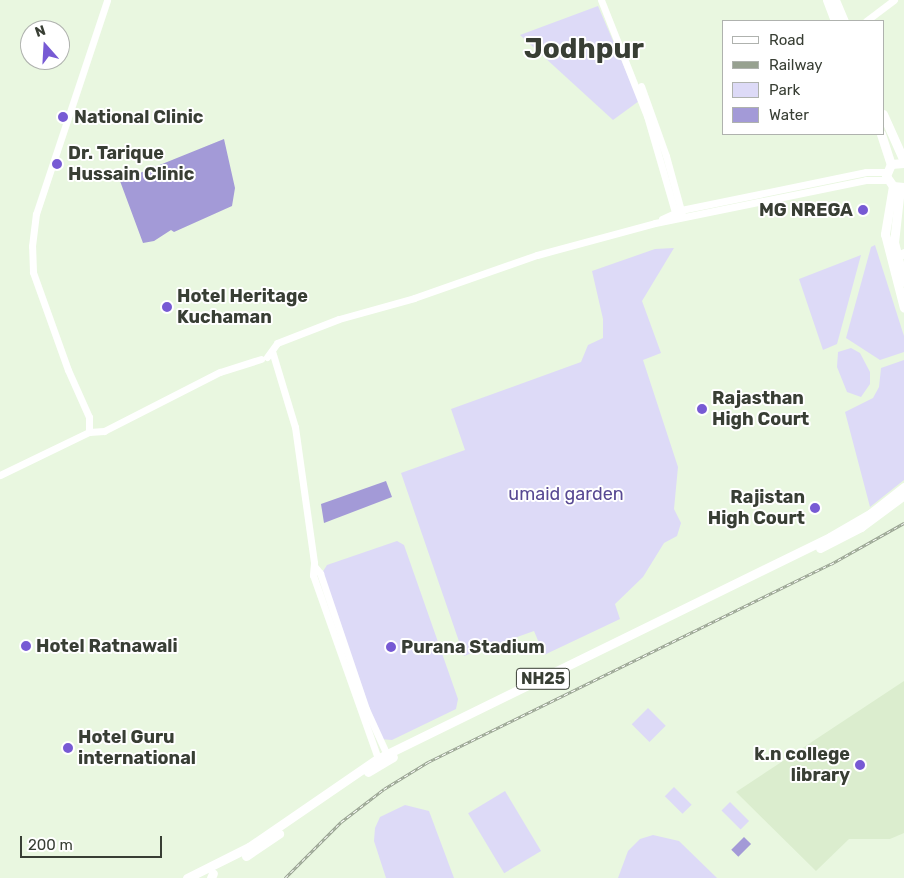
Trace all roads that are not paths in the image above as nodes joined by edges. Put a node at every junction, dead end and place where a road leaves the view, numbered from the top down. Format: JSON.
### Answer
{"nodes":[{"id":1,"x":107,"y":0,"type":"edge"},
{"id":2,"x":601,"y":0,"type":"edge"},
{"id":3,"x":606,"y":0,"type":"edge"},
{"id":4,"x":827,"y":0,"type":"edge"},
{"id":5,"x":835,"y":0,"type":"edge"},
{"id":6,"x":894,"y":0,"type":"edge"},
{"id":7,"x":835,"y":20,"type":"edge"},
{"id":8,"x":844,"y":20,"type":"edge"},
{"id":9,"x":867,"y":20,"type":"edge"},
{"id":10,"x":884,"y":116,"type":"edge"},
{"id":11,"x":881,"y":135,"type":"edge"},
{"id":12,"x":904,"y":162,"type":"edge"},
{"id":13,"x":896,"y":182,"type":"edge"},
{"id":14,"x":679,"y":215,"type":"junction"},
{"id":15,"x":900,"y":255,"type":"edge"},
{"id":16,"x":904,"y":282,"type":"edge"},
{"id":17,"x":904,"y":308,"type":"edge"},
{"id":18,"x":272,"y":350,"type":"junction"},
{"id":19,"x":89,"y":432,"type":"junction"},
{"id":20,"x":0,"y":475,"type":"edge"},
{"id":21,"x":904,"y":487,"type":"edge"},
{"id":22,"x":904,"y":495,"type":"edge"},
{"id":23,"x":315,"y":567,"type":"junction"},
{"id":24,"x":388,"y":757,"type":"junction"},
{"id":25,"x":379,"y":762,"type":"junction"},
{"id":26,"x":212,"y":875,"type":"edge"},
{"id":27,"x":187,"y":878,"type":"edge"},
{"id":28,"x":202,"y":878,"type":"edge"}],
"edges":[{"from":1,"to":19,"type":"street"},
{"from":2,"to":14,"type":"street"},
{"from":3,"to":14,"type":"street"},
{"from":4,"to":7,"type":"main road"},
{"from":5,"to":8,"type":"main road"},
{"from":6,"to":9,"type":"street"},
{"from":10,"to":12,"type":"main road"},
{"from":11,"to":13,"type":"main road"},
{"from":12,"to":13,"type":"main road"},
{"from":13,"to":14,"type":"street"},
{"from":13,"to":15,"type":"main road"},
{"from":13,"to":17,"type":"main road"},
{"from":14,"to":18,"type":"street"},
{"from":15,"to":16,"type":"main road"},
{"from":18,"to":19,"type":"street"},
{"from":18,"to":23,"type":"street"},
{"from":19,"to":20,"type":"street"},
{"from":21,"to":24,"type":"main road","number":"NH25"},
{"from":22,"to":24,"type":"main road","number":"NH25"},
{"from":23,"to":24,"type":"street"},
{"from":23,"to":25,"type":"street"},
{"from":24,"to":25,"type":"main road","number":"NH25"},
{"from":25,"to":26,"type":"main road","number":"NH25"},
{"from":25,"to":27,"type":"main road","number":"NH25"},
{"from":26,"to":28,"type":"main road","number":"NH25"}]}
